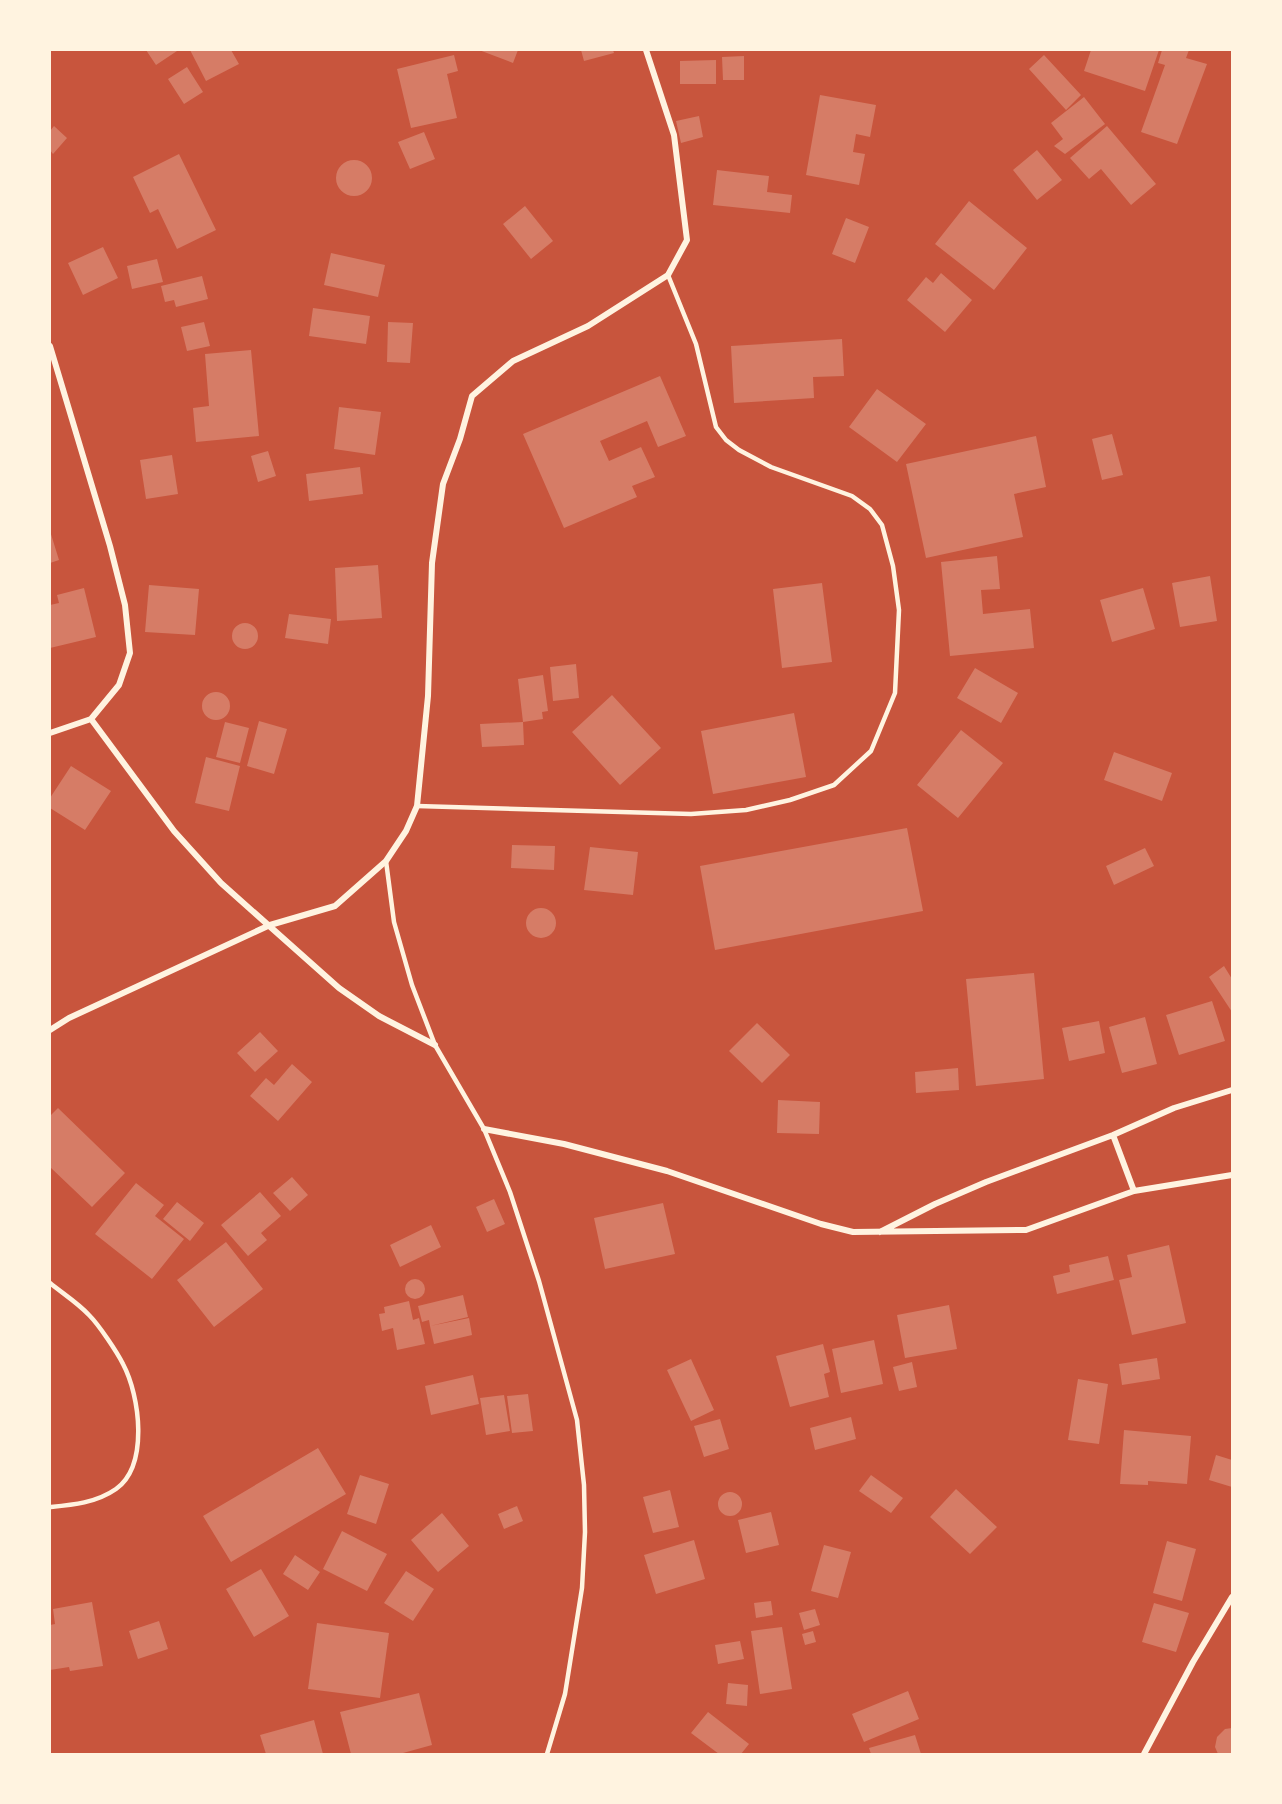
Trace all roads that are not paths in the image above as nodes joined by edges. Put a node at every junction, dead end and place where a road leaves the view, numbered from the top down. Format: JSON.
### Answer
{"nodes":[{"id":1,"x":646,"y":50,"type":"edge"},
{"id":2,"x":668,"y":275,"type":"junction"},
{"id":3,"x":50,"y":346,"type":"edge"},
{"id":4,"x":91,"y":719,"type":"junction"},
{"id":5,"x":50,"y":733,"type":"edge"},
{"id":6,"x":417,"y":806,"type":"junction"},
{"id":7,"x":386,"y":861,"type":"junction"},
{"id":8,"x":270,"y":925,"type":"junction"},
{"id":9,"x":50,"y":1030,"type":"edge"},
{"id":10,"x":435,"y":1045,"type":"junction"},
{"id":11,"x":1233,"y":1090,"type":"edge"},
{"id":12,"x":484,"y":1129,"type":"junction"},
{"id":13,"x":1113,"y":1135,"type":"junction"},
{"id":14,"x":1233,"y":1174,"type":"edge"},
{"id":15,"x":1134,"y":1191,"type":"junction"},
{"id":16,"x":878,"y":1233,"type":"junction"},
{"id":17,"x":50,"y":1282,"type":"edge"},
{"id":18,"x":50,"y":1507,"type":"edge"},
{"id":19,"x":1233,"y":1597,"type":"edge"},
{"id":20,"x":547,"y":1755,"type":"edge"},
{"id":21,"x":1144,"y":1755,"type":"edge"}],
"edges":[{"from":1,"to":2,"type":"street"},
{"from":2,"to":6,"type":"street"},
{"from":2,"to":6,"type":"lane"},
{"from":3,"to":4,"type":"street"},
{"from":4,"to":5,"type":"street"},
{"from":4,"to":8,"type":"street"},
{"from":6,"to":7,"type":"street"},
{"from":7,"to":8,"type":"street"},
{"from":7,"to":10,"type":"lane"},
{"from":8,"to":9,"type":"street"},
{"from":8,"to":10,"type":"street"},
{"from":10,"to":12,"type":"lane"},
{"from":11,"to":13,"type":"street"},
{"from":12,"to":16,"type":"street"},
{"from":12,"to":20,"type":"lane"},
{"from":13,"to":15,"type":"street"},
{"from":13,"to":16,"type":"street"},
{"from":14,"to":15,"type":"street"},
{"from":15,"to":16,"type":"street"},
{"from":17,"to":18,"type":"lane"},
{"from":19,"to":21,"type":"street"}]}
